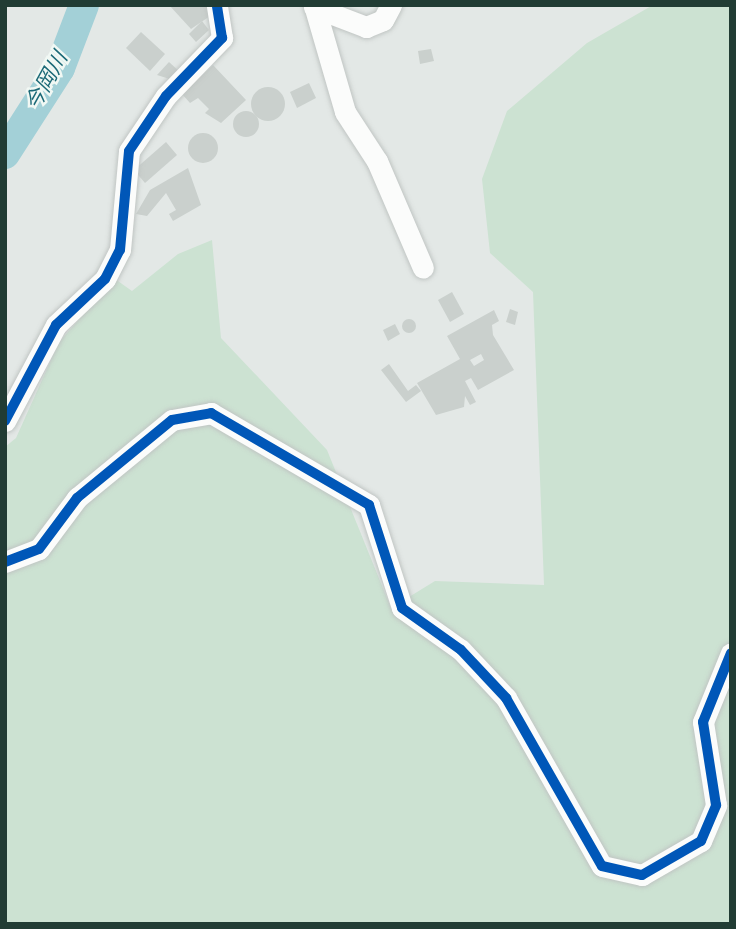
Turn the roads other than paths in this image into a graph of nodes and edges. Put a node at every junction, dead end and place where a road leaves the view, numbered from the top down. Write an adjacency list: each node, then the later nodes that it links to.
1 (217, 5): 5 (street)
2 (391, 5): 3 (street)
3 (314, 6): 4 (street)
4 (423, 268)
5 (5, 421)
6 (5, 562): 7 (street)
7 (731, 653)

